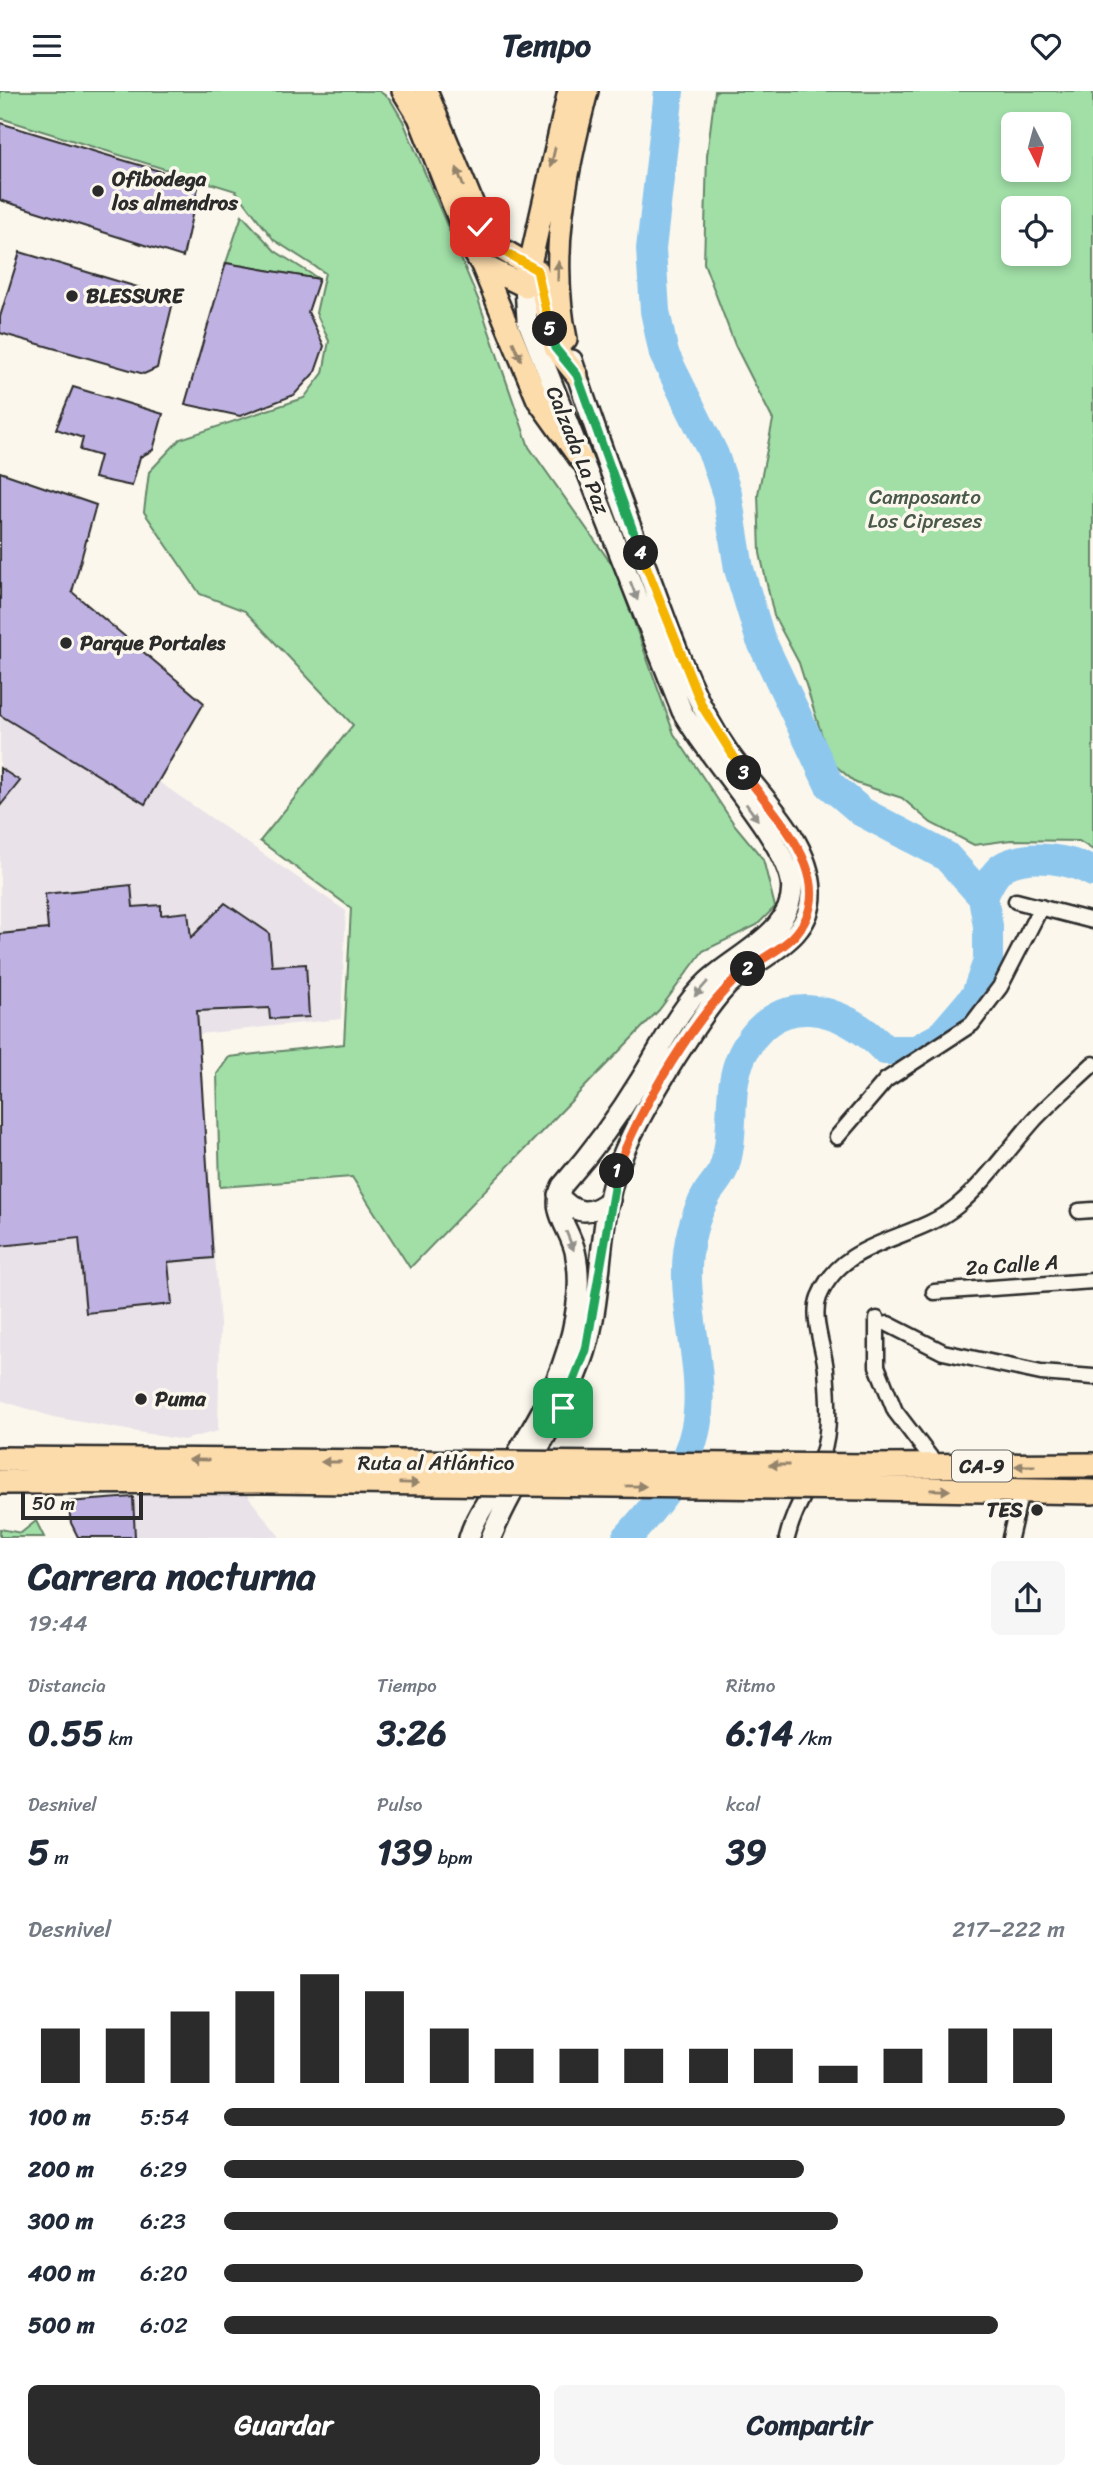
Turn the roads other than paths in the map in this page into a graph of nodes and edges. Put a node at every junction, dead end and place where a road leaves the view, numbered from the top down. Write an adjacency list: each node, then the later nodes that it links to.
1 (402, 91): 6 (main road)
2 (426, 91): 5 (main road, one-way to 2)
3 (569, 91): 5 (main road, Calzada La Paz, one-way to 5)
4 (587, 91): 8 (main road, Calzada La Paz, one-way to 4)
5 (529, 264): 7 (main road, Calzada La Paz); 9 (main road)
6 (482, 265): 7 (main road); 10 (main road, one-way to 10)
7 (525, 286): 10 (main road, Calzada La Paz)
8 (566, 339): 9 (main road, Calzada La Paz)
9 (577, 375): 17 (main road, Calzada La Paz)
10 (581, 460): 16 (main road, Calzada La Paz, one-way to 16)
11 (1016, 901): 12 (street)
12 (1041, 907): 13 (street); 15 (street)
13 (1093, 921)
14 (1093, 1064): 31 (street)
15 (837, 1137)
16 (558, 1195): 17 (main road); 29 (main road, one-way to 29)
17 (610, 1200): 30 (main road, Calzada La Paz)
18 (1093, 1281): 19 (street, 2a Calle A)
19 (934, 1293)
20 (1093, 1377): 23 (street)
21 (0, 1459): 24 (highway, Ruta al Atlántico, one-way to 21)
22 (1093, 1465): 23 (highway, CA-9, one-way to 23)
23 (937, 1466): 25 (highway, CA-9)
24 (267, 1471): 25 (highway, Ruta al Atlántico, bridge); 26 (highway, Ruta al Atlántico)
25 (872, 1477): 27 (highway, CA-9, one-way to 27)
26 (0, 1482)
27 (1021, 1491): 28 (highway, CA-9); 32 (street)
28 (1093, 1492)
29 (469, 1538)
30 (491, 1538)
31 (787, 1538)
32 (1010, 1538)

